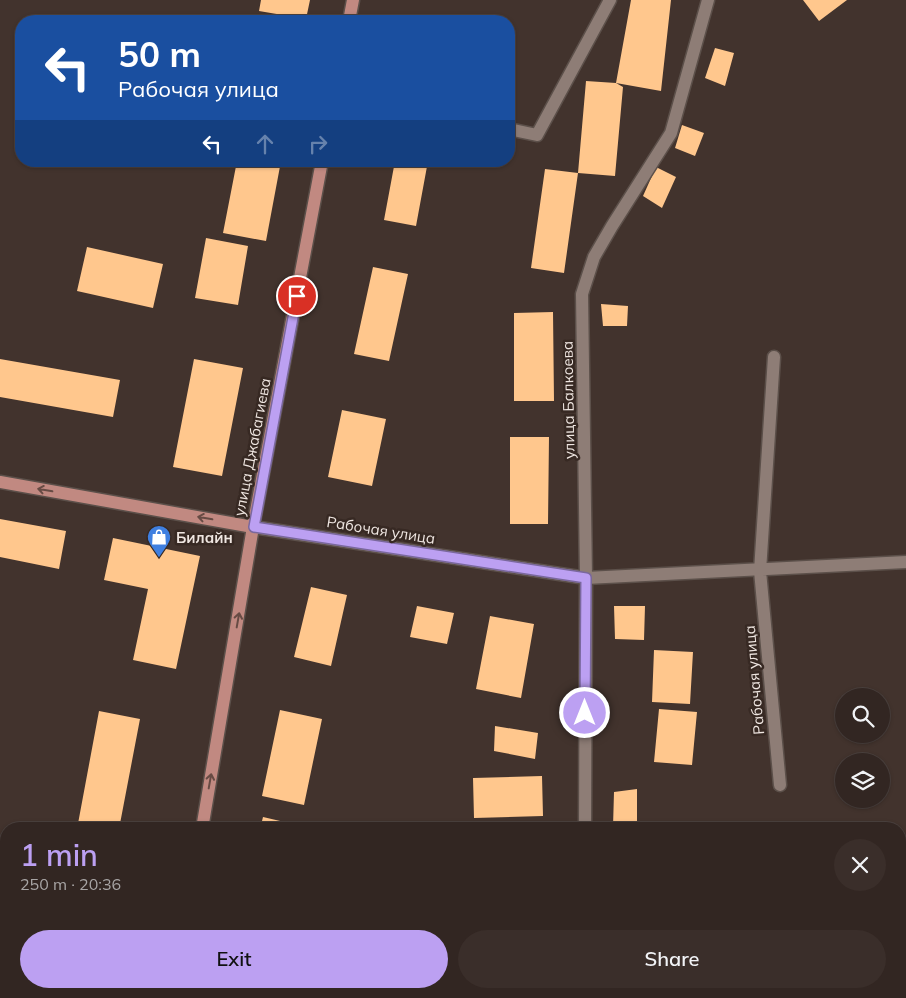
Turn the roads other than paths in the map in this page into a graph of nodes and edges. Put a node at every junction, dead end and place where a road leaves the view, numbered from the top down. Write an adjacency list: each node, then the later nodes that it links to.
1 (353, 0): 4 (main road)
2 (610, 0): 5 (street)
3 (708, 0): 12 (street, улица Балкоева)
4 (350, 15)
5 (515, 130)
6 (321, 167): 9 (main road, улица Джабагиева)
7 (774, 357): 11 (street, Рабочая улица)
8 (0, 482): 9 (main road, Рабочая улица, one-way to 8)
9 (254, 527): 12 (street, Рабочая улица); 14 (main road, улица Джабагиева, one-way to 9)
10 (906, 562): 11 (street, Рабочая улица)
11 (760, 571): 12 (street, Рабочая улица); 13 (street, Рабочая улица)
12 (586, 578): 15 (street, улица Балкоева)
13 (780, 785)
14 (203, 822)
15 (584, 822)

